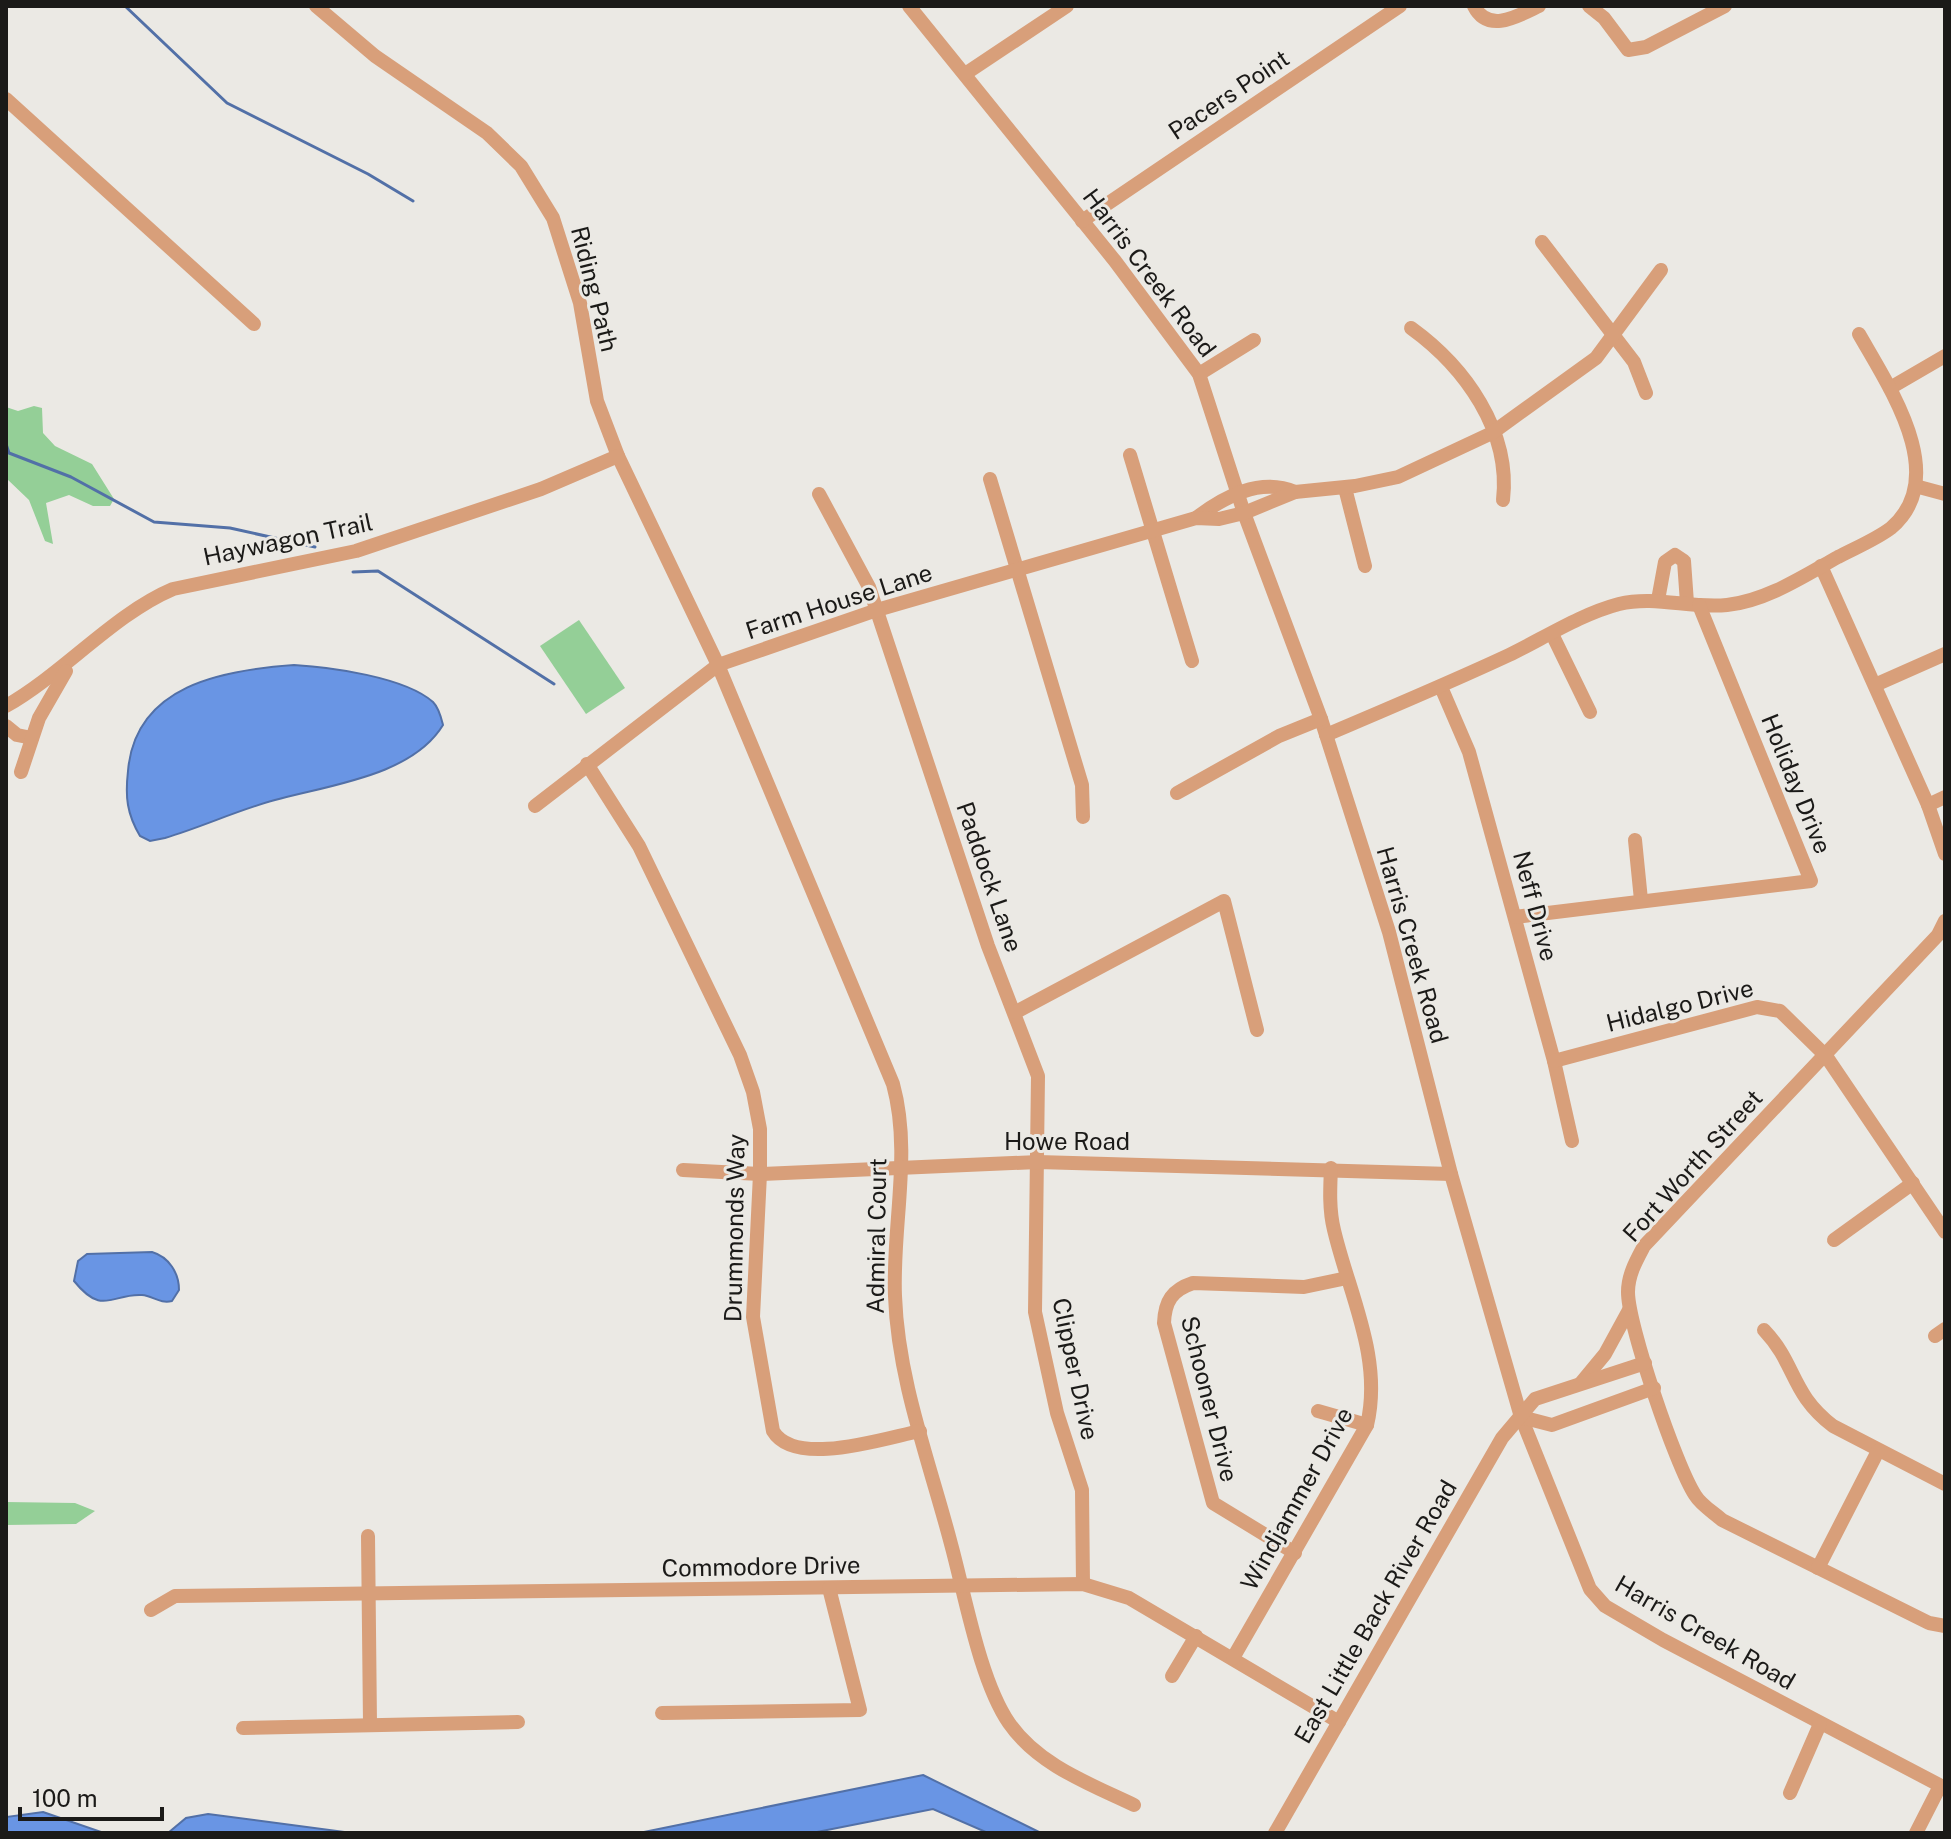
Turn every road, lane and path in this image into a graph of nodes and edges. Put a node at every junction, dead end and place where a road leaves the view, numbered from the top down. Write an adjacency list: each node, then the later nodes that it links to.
1 (316, 6): 25 (street, Riding Path)
2 (909, 6): 9 (street, Harris Creek Road)
3 (1067, 6): 9 (street)
4 (1400, 6): 11 (street, Pacers Point)
5 (1474, 6): 6 (street)
6 (1539, 6)
7 (1589, 6): 8 (street)
8 (1725, 6)
9 (965, 74): 11 (street, Harris Creek Road)
10 (6, 99): 14 (street)
11 (1082, 221): 20 (street, Harris Creek Road)
12 (1542, 242): 17 (street)
13 (1661, 270): 17 (street)
14 (254, 324)
15 (1411, 328): 23 (street)
16 (1859, 334): 21 (street)
17 (1614, 336): 22 (street); 23 (street)
18 (1254, 340): 20 (street)
19 (1945, 356): 21 (street)
20 (1199, 374): 31 (street, Harris Creek Road)
21 (1890, 388): 27 (street)
22 (1646, 393)
23 (1492, 433): 28 (street); 33 (street)
24 (1130, 455): 36 (street)
25 (618, 456): 45 (street, Haywagon Trail); 47 (street, Riding Path)
26 (990, 479): 39 (street)
27 (1919, 487): 32 (street); 38 (street)
28 (1345, 488): 29 (street); 37 (street)
29 (1295, 492): 31 (street, Farm House Lane); 34 (street, Farm House Lane)
30 (819, 494): 42 (street, Paddock Lane)
31 (1237, 494): 34 (street, Harris Creek Road); 35 (street, Farm House Lane)
32 (1945, 494)
33 (1503, 500)
34 (1244, 513): 35 (street, Farm House Lane); 52 (street, Harris Creek Road)
35 (1196, 518): 36 (street, Farm House Lane)
36 (1153, 530): 39 (street, Farm House Lane); 46 (street)
37 (1365, 566)
38 (1821, 566): 41 (street); 48 (street)
39 (1015, 568): 42 (street, Farm House Lane); 62 (street)
40 (1658, 600): 41 (street); 41 (street); 43 (street)
41 (1693, 604): 65 (street, Holiday Drive)
42 (877, 610): 47 (street, Farm House Lane); 68 (street, Paddock Lane)
43 (1552, 634): 49 (street); 51 (street)
44 (1945, 654): 48 (street)
45 (73, 661): 50 (street, Haywagon Trail); 55 (street, Haywagon Trail)
46 (1192, 661)
47 (718, 665): 56 (street, Farm House Lane); 74 (street, Admiral Court)
48 (1875, 685): 60 (street)
49 (1441, 687): 54 (street); 66 (street, Neff Drive)
50 (6, 706)
51 (1590, 712)
52 (1321, 719): 54 (street, Harris Creek Road); 58 (street)
53 (6, 726): 55 (street)
54 (1326, 735): 78 (street, Harris Creek Road)
55 (32, 738): 57 (street, Haywagon Trail)
56 (587, 764): 61 (street, Farm House Lane); 77 (street, Drummonds Way)
57 (21, 772)
58 (1177, 793)
59 (1945, 797): 60 (street)
60 (1928, 805): 64 (street)
61 (535, 806)
62 (1083, 817)
63 (1635, 840): 65 (street)
64 (1945, 854)
65 (1641, 900): 66 (street, Holiday Drive)
66 (1515, 917): 71 (street, Neff Drive)
67 (1945, 921): 70 (street, Fort Worth Street)
68 (1016, 1012): 69 (street); 73 (street, Paddock Lane)
69 (1257, 1030)
70 (1826, 1056): 71 (street, Hidalgo Drive); 79 (street, Hidalgo Drive); 83 (street, Fort Worth Street)
71 (1554, 1061): 72 (street, Neff Drive)
72 (1572, 1141)
73 (1038, 1162): 74 (street, Howe Road); 75 (street, Howe Road); 97 (street, Clipper Drive)
74 (900, 1167): 77 (street, Howe Road); 91 (street, Admiral Court)
75 (1331, 1168): 78 (street, Howe Road); 82 (street, Windjammer Drive)
76 (683, 1170): 77 (street, Howe Road)
77 (760, 1174): 91 (street, Drummonds Way)
78 (1451, 1174): 89 (street, Harris Creek Road)
79 (1913, 1183): 80 (street, Hidalgo Drive); 81 (street)
80 (1945, 1232)
81 (1834, 1240)
82 (1347, 1278): 90 (street, Windjammer Drive); 95 (street, Schooner Drive)
83 (1629, 1310): 85 (street, Fort Worth Street); 86 (street)
84 (1764, 1330): 92 (street)
85 (1645, 1363): 86 (street, East Little Back River Road); 87 (street, Fort Worth Street)
86 (1580, 1384): 89 (street, East Little Back River Road)
87 (1654, 1388): 89 (street); 96 (street, Fort Worth Street)
88 (1318, 1411): 90 (street)
89 (1521, 1417): 108 (street, East Little Back River Road); 110 (street, Harris Creek Road)
90 (1367, 1425): 95 (street, Windjammer Drive)
91 (920, 1431): 98 (street, Admiral Court)
92 (1878, 1451): 93 (street); 96 (street)
93 (1945, 1484)
94 (368, 1536): 100 (street)
95 (1295, 1553): 104 (street, Windjammer Drive)
96 (1818, 1568): 102 (street, Fort Worth Street)
97 (1083, 1584): 98 (street, Commodore Drive); 103 (street, Commodore Drive)
98 (962, 1586): 99 (street, Commodore Drive); 114 (street, Admiral Court)
99 (829, 1588): 100 (street, Commodore Drive); 106 (street)
100 (368, 1594): 101 (street, Commodore Drive); 109 (street)
101 (151, 1610)
102 (1945, 1626)
103 (1196, 1636): 104 (street, Commodore Drive); 105 (street)
104 (1233, 1658): 108 (street, Commodore Drive)
105 (1172, 1676)
106 (662, 1713)
107 (518, 1722): 109 (street)
108 (1339, 1722): 115 (street, East Little Back River Road)
109 (370, 1724): 111 (street)
110 (1820, 1724): 112 (street, Harris Creek Road); 113 (street)
111 (243, 1728)
112 (1943, 1787): 116 (street)
113 (1790, 1793)
114 (1134, 1805)
115 (1275, 1833)
116 (1916, 1833)

